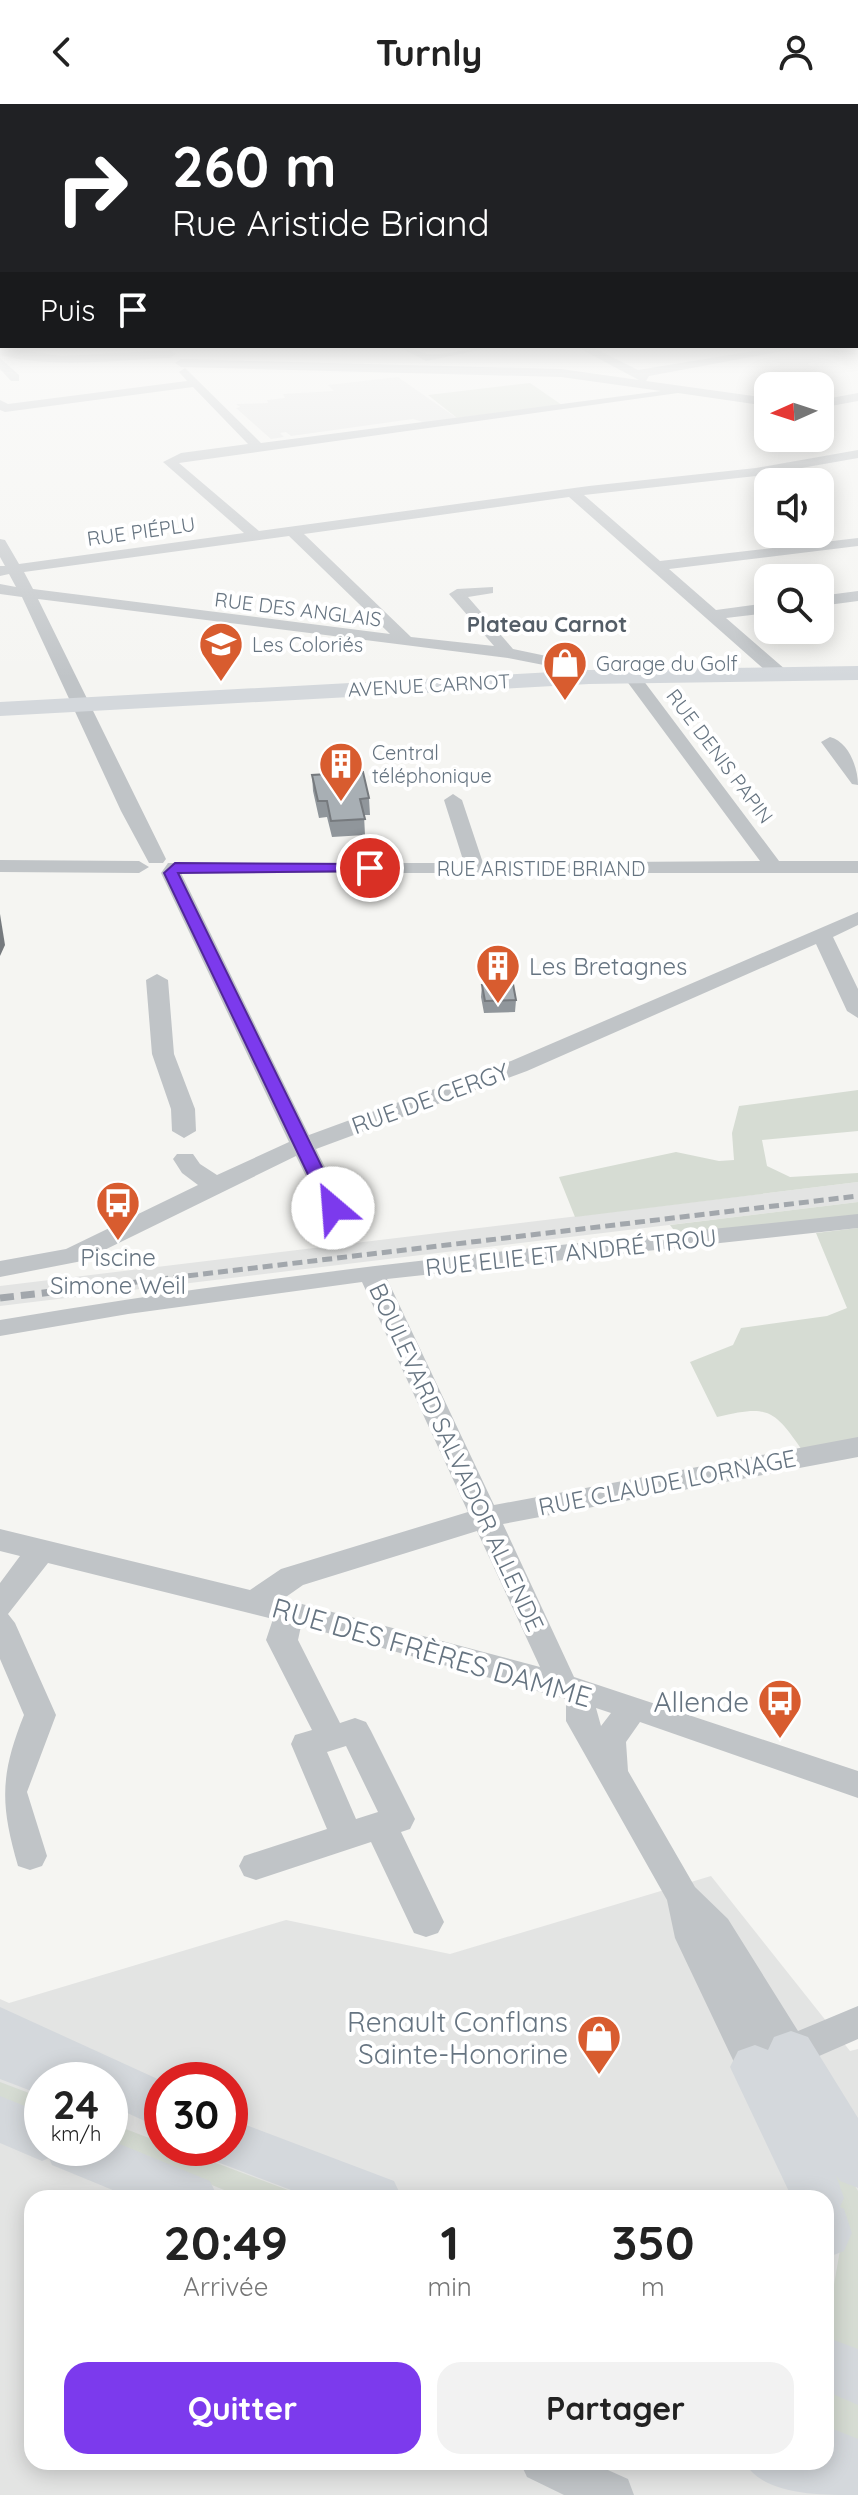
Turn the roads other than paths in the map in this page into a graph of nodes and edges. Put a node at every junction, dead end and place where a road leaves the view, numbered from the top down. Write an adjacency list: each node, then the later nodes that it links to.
1 (214, 455): 7 (street)
2 (855, 455): 3 (street, RUE PIÉPLU)
3 (573, 493): 5 (street, RUE PIÉPLU); 10 (street)
4 (0, 521): 6 (street)
5 (293, 531): 7 (street, RUE PIÉPLU); 19 (street)
6 (0, 534)
7 (256, 536): 11 (street, RUE PIÉPLU)
8 (858, 542): 10 (street)
9 (0, 543): 11 (street)
10 (657, 566): 18 (street)
11 (7, 570): 14 (street)
12 (0, 589): 14 (street, RUE DES ANGLAIS)
13 (488, 590): 20 (street)
14 (28, 593): 19 (street, RUE DES ANGLAIS); 25 (street)
15 (858, 596): 16 (street)
16 (834, 599)
17 (754, 610): 18 (street)
18 (714, 615): 22 (street)
19 (406, 641): 20 (street, RUE DES ANGLAIS)
20 (508, 653): 24 (street, RUE DES ANGLAIS)
21 (858, 673): 22 (main road, AVENUE CARNOT)
22 (780, 674): 23 (main road, AVENUE CARNOT)
23 (631, 676): 24 (main road, AVENUE CARNOT); 30 (street, RUE DENIS PAPIN)
24 (589, 677): 25 (main road, AVENUE CARNOT)
25 (79, 704): 26 (main road, AVENUE CARNOT); 32 (street)
26 (0, 709)
27 (830, 742): 28 (street)
28 (858, 780)
29 (453, 800): 34 (street)
30 (771, 864): 33 (street, RUE ARISTIDE BRIAND); 34 (street, RUE ARISTIDE BRIAND)
31 (0, 866): 32 (street, RUE ARISTIDE BRIAND)
32 (161, 867): 34 (street, RUE ARISTIDE BRIAND); 40 (street)
33 (858, 867)
34 (475, 868)
35 (858, 918): 36 (street, RUE DE CERGY)
36 (821, 934): 38 (street); 40 (street, RUE DE CERGY)
37 (157, 980): 39 (street)
38 (858, 1011)
39 (184, 1131)
40 (301, 1145): 42 (street, RUE DE CERGY); 43 (street)
41 (185, 1159): 42 (street)
42 (216, 1186): 45 (street, RUE DE CERGY)
43 (333, 1208)
44 (858, 1221): 46 (street, RUE ELIE ET ANDRÉ TROU)
45 (0, 1269)
46 (371, 1273): 47 (street, RUE ELIE ET ANDRÉ TROU); 49 (street, BOULEVARD SALVADOR ALLENDE)
47 (0, 1328)
48 (858, 1447): 49 (street, RUE CLAUDE LORNAGE)
49 (487, 1517): 52 (street, RUE CLAUDE LORNAGE); 56 (street, BOULEVARD SALVADOR ALLENDE)
50 (0, 1540): 51 (street, RUE DES FRÈRES DAMME)
51 (41, 1550): 52 (street, RUE DES FRÈRES DAMME); 53 (street)
52 (254, 1603): 54 (street, RUE DES FRÈRES DAMME)
53 (0, 1605)
54 (290, 1612): 56 (street, RUE DES FRÈRES DAMME); 58 (street)
55 (0, 1623): 63 (street)
56 (571, 1690): 57 (street, RUE DES FRÈRES DAMME); 59 (street, BOULEVARD SALVADOR ALLENDE)
57 (632, 1708): 59 (street); 60 (street, RUE DES FRÈRES DAMME)
58 (332, 1738): 61 (street); 62 (street)
59 (612, 1769): 69 (street, BOULEVARD SALVADOR ALLENDE)
60 (858, 1785)
61 (381, 1826): 62 (street); 65 (street)
62 (347, 1836): 64 (street)
63 (30, 1856)
64 (256, 1866)
65 (426, 1922)
66 (858, 2022): 69 (street)
67 (0, 2029): 70 (main road)
68 (0, 2057): 71 (main road)
69 (773, 2060): 75 (main road); 79 (main road)
70 (69, 2062)
71 (24, 2066)
72 (0, 2119): 73 (main road)
73 (24, 2129)
74 (248, 2148): 78 (main road)
75 (858, 2164)
76 (114, 2166): 77 (main road)
77 (172, 2190)
78 (355, 2190)
79 (816, 2190)
80 (834, 2367): 81 (main road)
81 (858, 2377)
82 (834, 2457): 83 (main road)
83 (858, 2467)
84 (559, 2470): 86 (street)
85 (785, 2470): 87 (main road)
86 (612, 2495)
87 (826, 2495)

